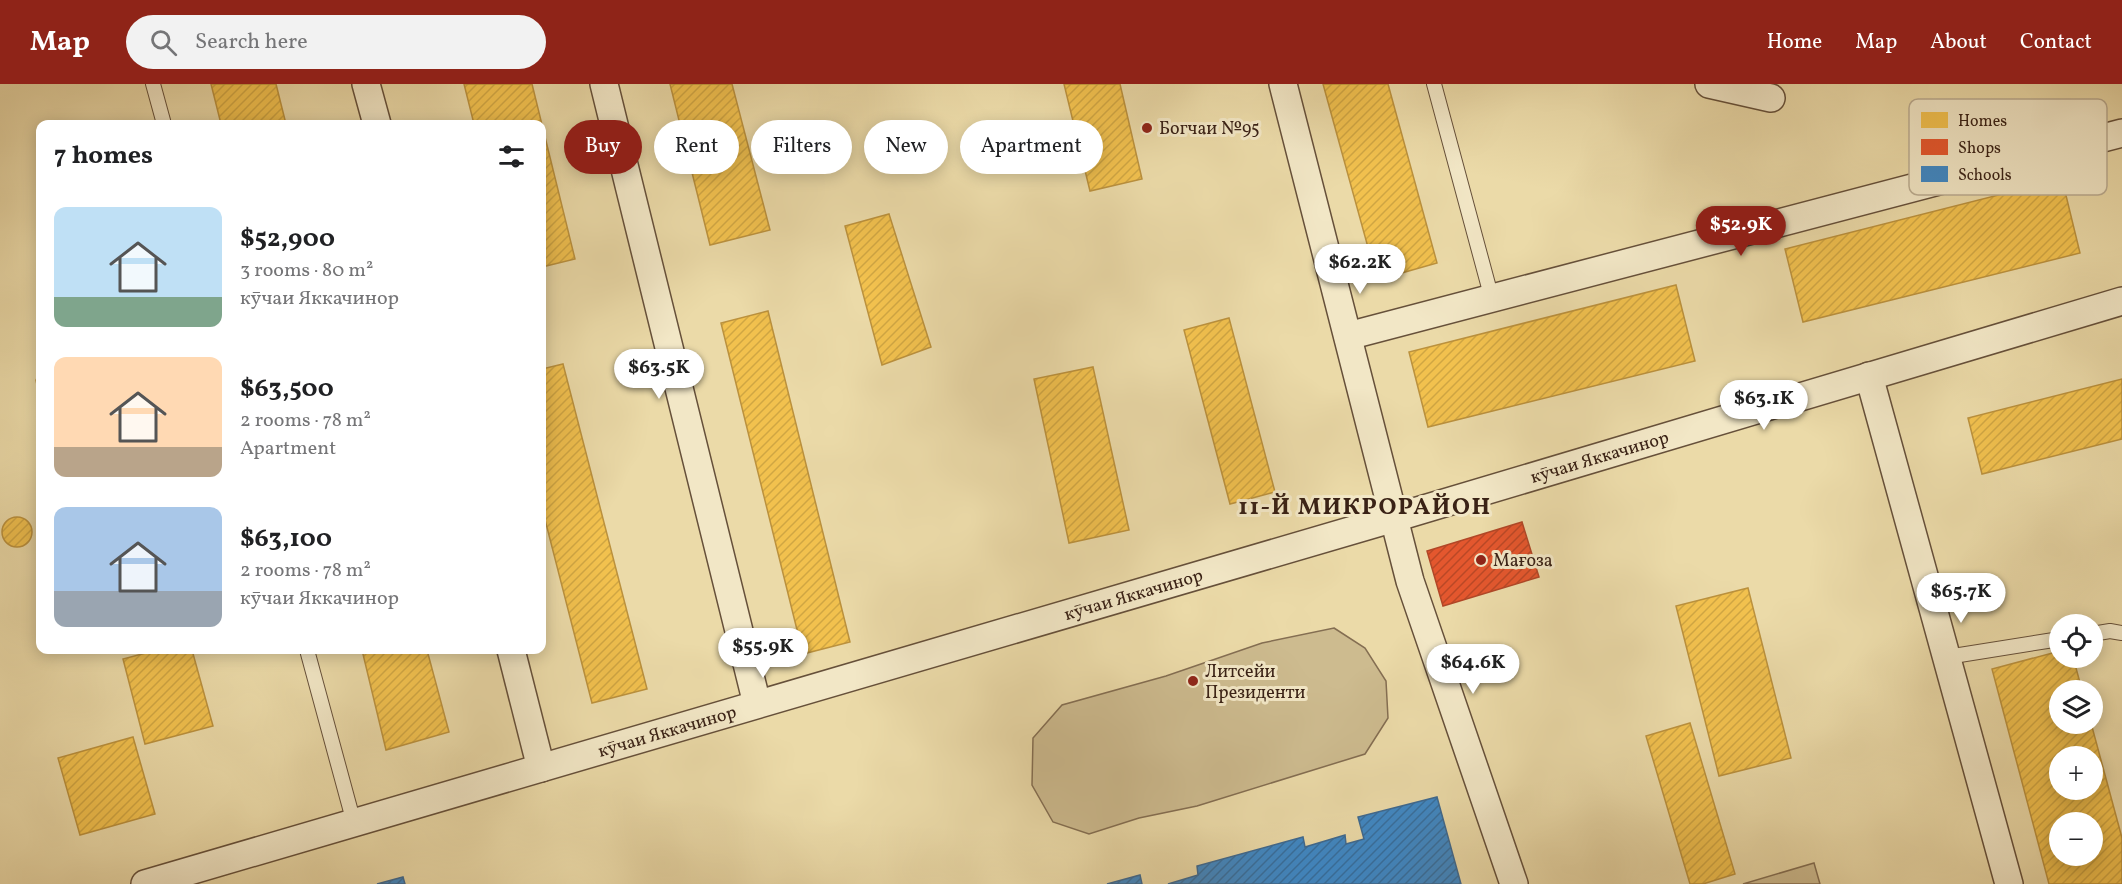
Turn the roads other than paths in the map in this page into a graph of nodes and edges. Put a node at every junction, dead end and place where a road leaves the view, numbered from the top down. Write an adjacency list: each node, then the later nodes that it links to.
1 (153, 84): 8 (lane)
2 (366, 84): 9 (street)
3 (604, 84): 24 (street)
4 (1283, 84): 15 (street)
5 (1434, 84): 13 (lane)
6 (1709, 84): 7 (street)
7 (1771, 98)
8 (163, 120)
9 (376, 120)
10 (2122, 133): 11 (street)
11 (2107, 137)
12 (1909, 189): 13 (street)
13 (1492, 298): 15 (street)
14 (2122, 301): 16 (street, кӯчаи Яккачинор)
15 (1348, 336): 17 (street)
16 (1869, 376): 17 (street, кӯчаи Яккачинор); 23 (street)
17 (1394, 518): 24 (street, кӯчаи Яккачинор); 28 (street)
18 (2103, 632): 19 (lane)
19 (2122, 633)
20 (2049, 641): 23 (lane)
21 (308, 654): 26 (lane)
22 (512, 654): 25 (street)
23 (1947, 657): 29 (street)
24 (757, 704): 25 (street, кӯчаи Яккачинор)
25 (541, 768): 26 (street, кӯчаи Яккачинор)
26 (354, 823): 27 (street, кӯчаи Яккачинор)
27 (145, 884)
28 (1514, 884)
29 (2009, 884)

